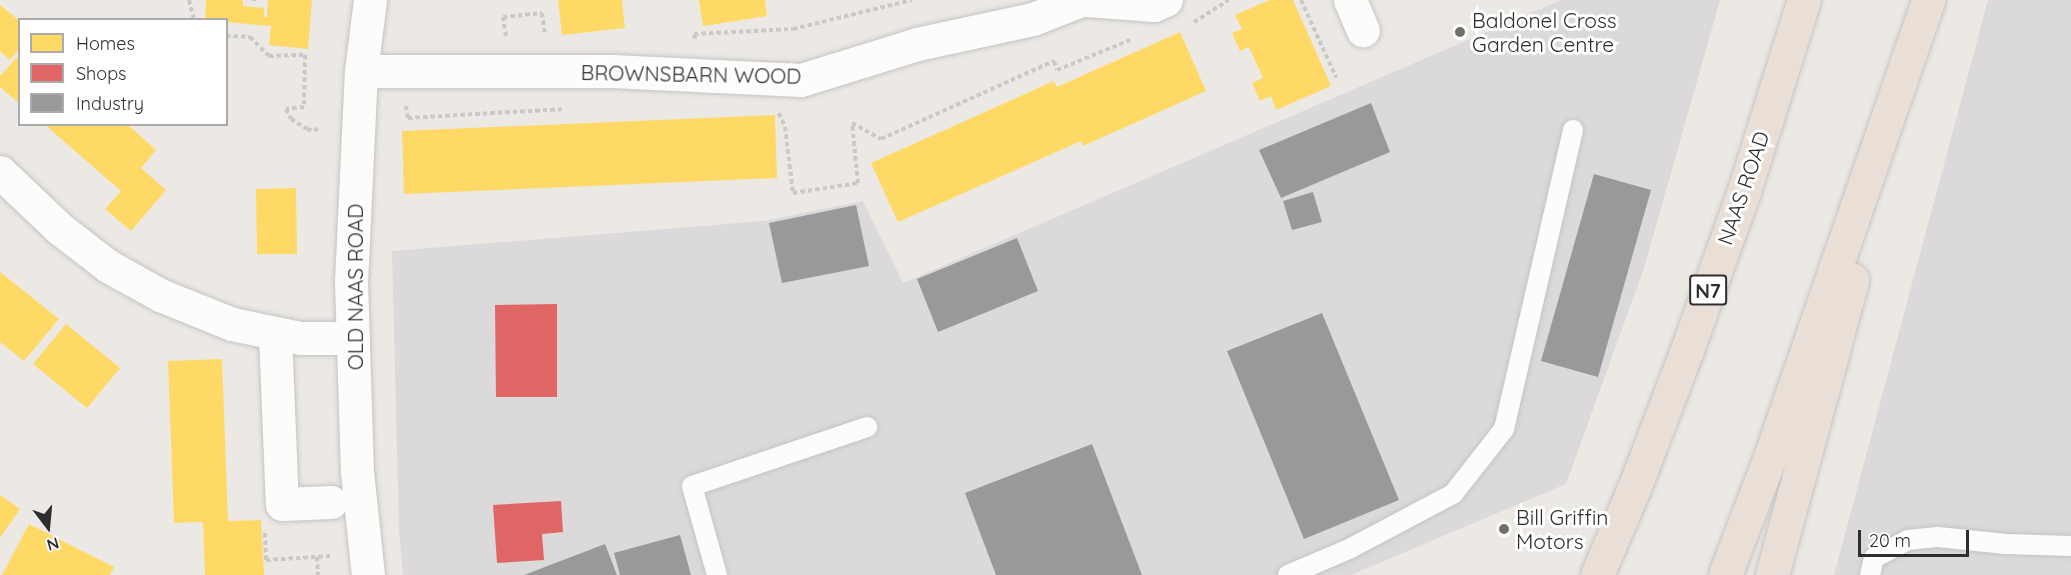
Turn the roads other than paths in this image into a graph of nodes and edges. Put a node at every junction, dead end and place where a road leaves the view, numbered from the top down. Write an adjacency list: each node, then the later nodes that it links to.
1 (370, 0): 9 (street, OLD NAAS ROAD)
2 (1081, 0): 9 (street, BROWNSBARN WOOD)
3 (1087, 0): 4 (street)
4 (1166, 0)
5 (1350, 0): 8 (street)
6 (1804, 0): 20 (highway, NAAS ROAD / N7)
7 (1928, 0): 21 (highway); 22 (highway)
8 (1363, 30)
9 (361, 71): 13 (street, OLD NAAS ROAD)
10 (1573, 130): 19 (lane)
11 (0, 172): 12 (street)
12 (275, 333): 13 (street); 15 (street)
13 (353, 338): 17 (street, OLD NAAS ROAD)
14 (867, 427): 18 (lane)
15 (331, 502)
16 (2071, 546): 23 (lane)
17 (368, 575)
18 (717, 575)
19 (1288, 575)
20 (1597, 575)
21 (1725, 575)
22 (1773, 575)
23 (1870, 575)

